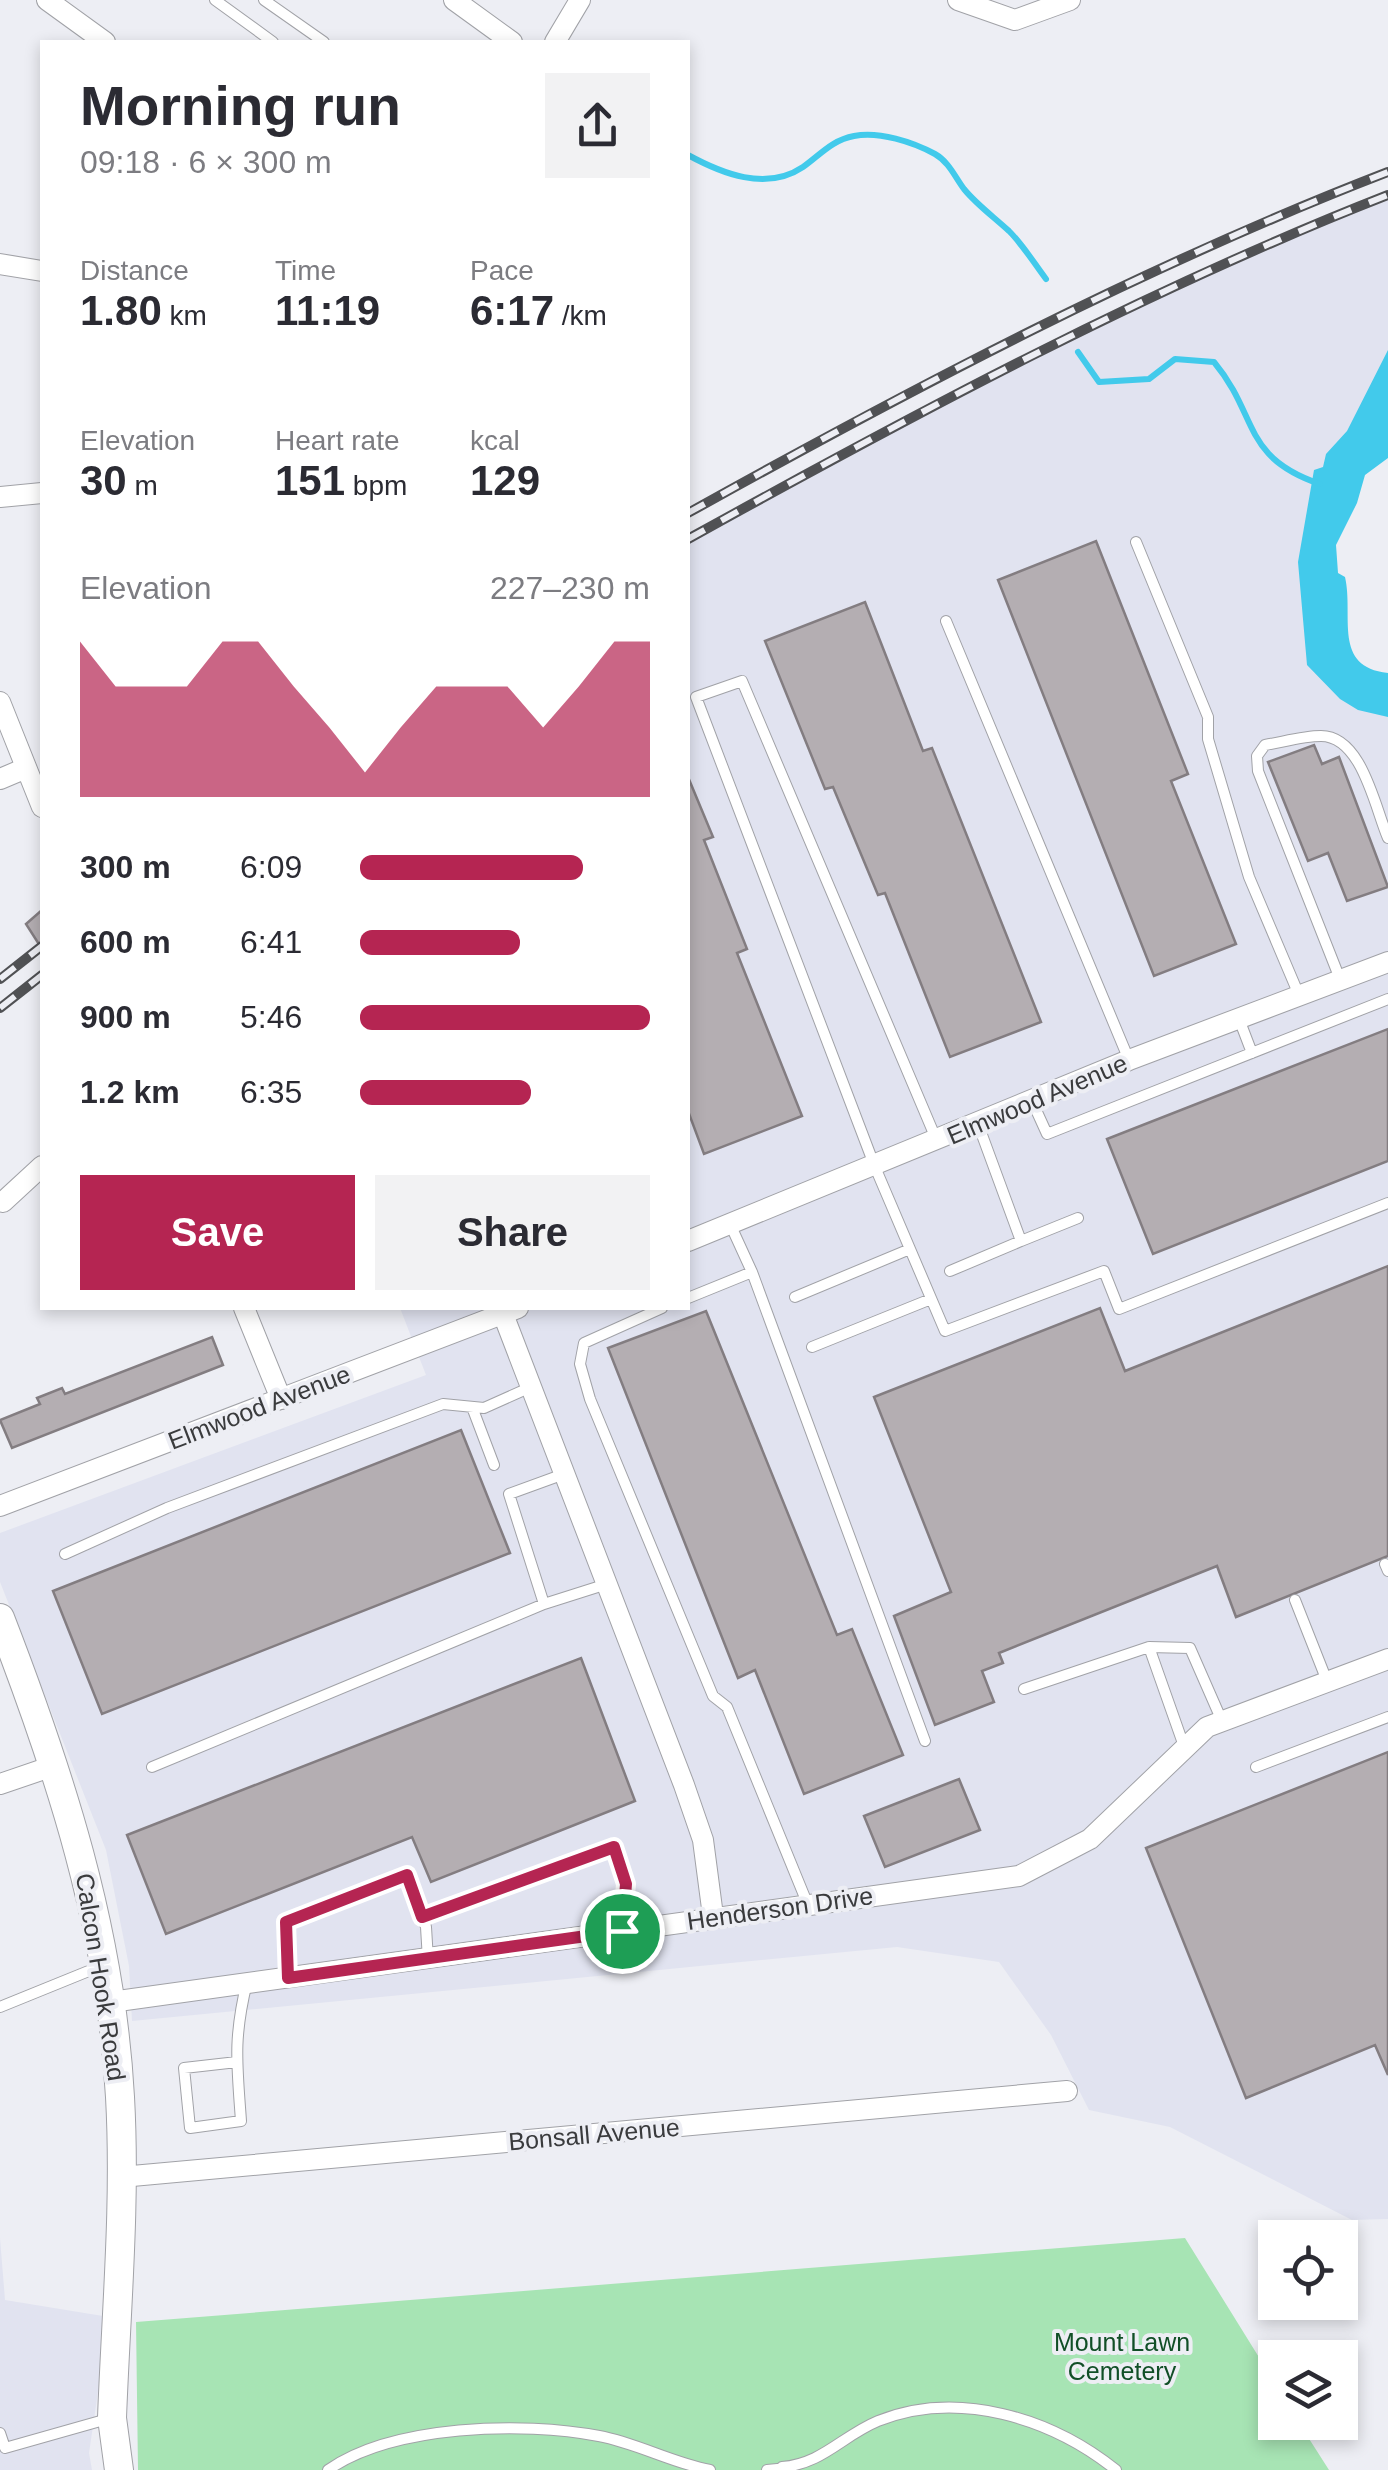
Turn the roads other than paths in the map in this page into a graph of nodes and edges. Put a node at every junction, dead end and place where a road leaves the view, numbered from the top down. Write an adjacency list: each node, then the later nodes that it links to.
1 (47, 0): 8 (street)
2 (215, 0): 9 (lane)
3 (264, 0): 10 (lane)
4 (454, 0): 11 (street)
5 (580, 0): 12 (street)
6 (1070, 0): 7 (street)
7 (961, 1)
8 (102, 40)
9 (270, 40)
10 (321, 40)
11 (509, 40)
12 (557, 40)
13 (0, 264): 14 (street)
14 (40, 271)
15 (40, 493): 16 (street)
16 (0, 496)
17 (1136, 542): 26 (lane)
18 (946, 621): 30 (lane)
19 (0, 702): 20 (street)
20 (26, 768): 21 (street); 22 (street)
21 (0, 779)
22 (40, 802)
23 (1388, 838): 25 (lane)
24 (1388, 962): 25 (street, Elmwood Avenue)
25 (1341, 980): 26 (street, Elmwood Avenue)
26 (1299, 996): 28 (street, Elmwood Avenue)
27 (1388, 999): 29 (lane)
28 (1238, 1019): 29 (lane); 30 (street, Elmwood Avenue)
29 (1252, 1053): 31 (lane)
30 (1129, 1060): 31 (street, Elmwood Avenue)
31 (1032, 1101): 32 (street, Elmwood Avenue)
32 (978, 1124): 33 (street, Elmwood Avenue); 41 (lane)
33 (936, 1141): 35 (street, Elmwood Avenue); 35 (lane)
34 (40, 1168): 36 (street)
35 (875, 1168): 39 (street, Elmwood Avenue); 42 (lane)
36 (3, 1202)
37 (1388, 1203): 47 (lane)
38 (1078, 1218): 41 (lane)
39 (730, 1224): 40 (street, Elmwood Avenue); 44 (lane)
40 (690, 1240)
41 (1021, 1241): 43 (lane)
42 (910, 1249): 45 (lane); 47 (lane)
43 (950, 1271)
44 (752, 1272): 46 (lane); 69 (lane)
45 (796, 1296)
46 (690, 1297)
47 (931, 1298): 51 (lane)
48 (245, 1310): 53 (street)
49 (507, 1310): 52 (street); 53 (street, Elmwood Avenue)
50 (658, 1310): 75 (lane)
51 (812, 1348)
52 (531, 1387): 54 (lane); 56 (street)
53 (281, 1399): 57 (street, Elmwood Avenue)
54 (472, 1407): 55 (lane); 58 (lane)
55 (494, 1466)
56 (564, 1474): 59 (street); 61 (lane)
57 (0, 1506)
58 (65, 1554)
59 (606, 1584): 61 (lane); 76 (street)
60 (1295, 1600): 65 (lane)
61 (544, 1604): 72 (lane)
62 (0, 1621): 71 (street, Calcon Hook Road)
63 (1148, 1647): 66 (lane); 68 (lane); 70 (lane)
64 (1388, 1659): 65 (street, Henderson Drive)
65 (1328, 1682): 68 (street, Henderson Drive)
66 (1024, 1689)
67 (1388, 1716): 73 (lane)
68 (1222, 1721): 70 (street, Henderson Drive)
69 (925, 1741)
70 (1186, 1750): 75 (street, Henderson Drive)
71 (56, 1765): 74 (street); 80 (street, Calcon Hook Road)
72 (152, 1766)
73 (1256, 1767)
74 (0, 1784)
75 (808, 1905): 76 (street, Henderson Drive)
76 (713, 1916): 78 (street, Henderson Drive)
77 (422, 1917): 78 (lane); 79 (lane); 81 (lane)
78 (622, 1931): 79 (street, Henderson Drive)
79 (428, 1962): 81 (street, Henderson Drive)
80 (103, 1965): 83 (street, Calcon Hook Road); 84 (lane)
81 (288, 1978): 82 (street, Henderson Drive)
82 (248, 1981): 83 (street, Henderson Drive); 85 (lane)
83 (111, 2002): 87 (street, Calcon Hook Road)
84 (0, 2007)
85 (236, 2062): 85 (lane)
86 (1068, 2091): 87 (street, Bonsall Avenue)
87 (121, 2177): 88 (street, Calcon Hook Road)
88 (112, 2418): 91 (lane); 94 (street, Calcon Hook Road)
89 (0, 2433): 91 (lane)
90 (838, 2445): 93 (lane); 98 (lane); 99 (lane)
91 (2, 2451)
92 (680, 2462): 95 (lane); 96 (lane); 97 (lane)
93 (779, 2469)
94 (119, 2470)
95 (328, 2470)
96 (700, 2470)
97 (710, 2470)
98 (820, 2470)
99 (1116, 2470)

